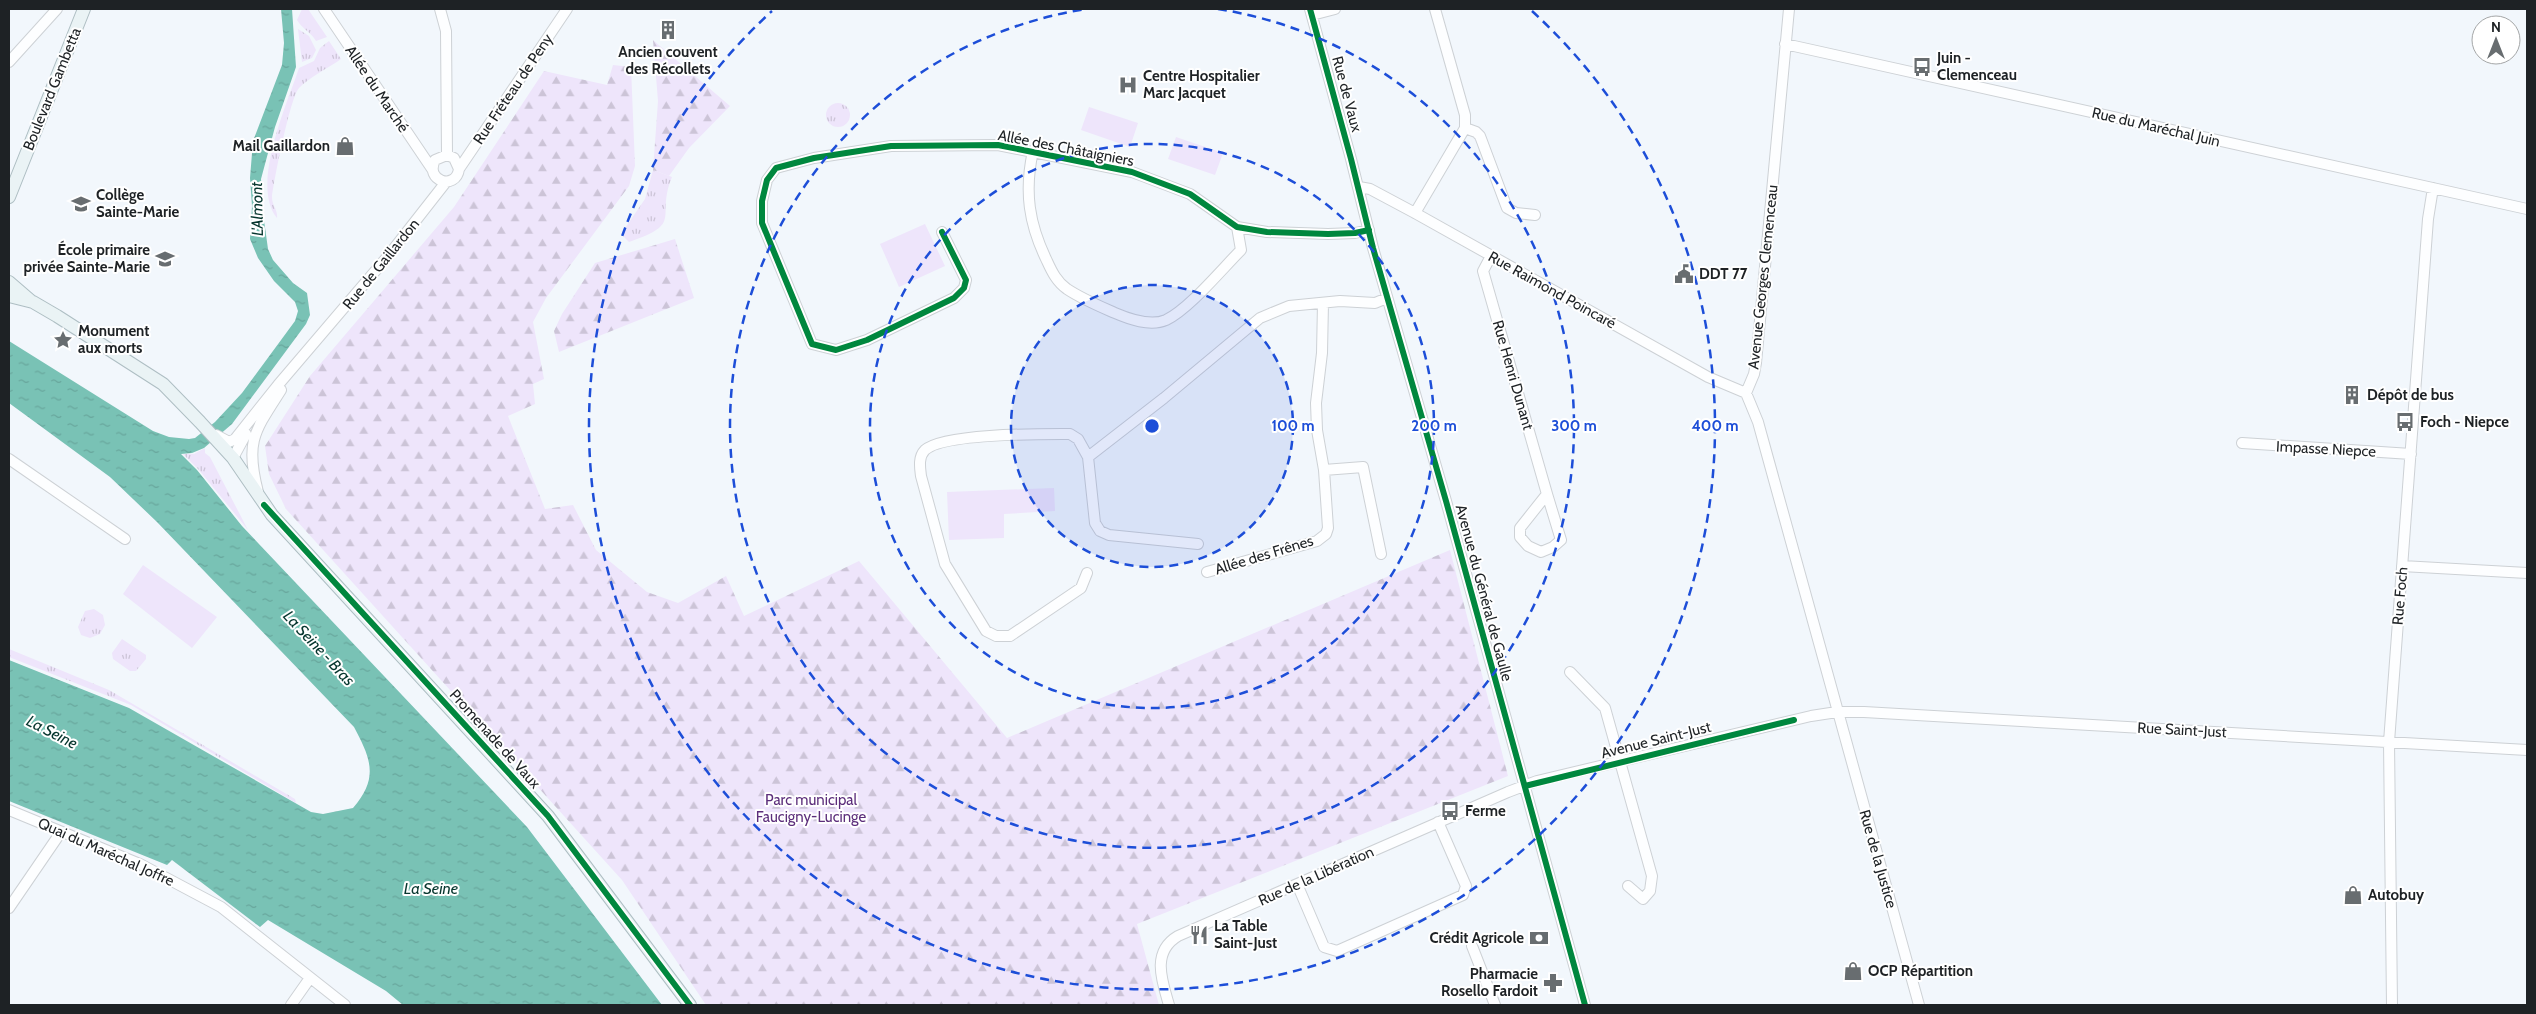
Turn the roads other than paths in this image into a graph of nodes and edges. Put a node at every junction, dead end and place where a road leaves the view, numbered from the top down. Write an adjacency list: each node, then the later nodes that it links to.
1 (57, 9): 11 (street)
2 (84, 9): 20 (main road, Boulevard Gambetta)
3 (324, 9): 15 (street, Allée du Marché)
4 (440, 9): 14 (street)
5 (567, 9): 16 (street, Rue Fréteau de Peny)
6 (1335, 9): 9 (street)
7 (1435, 9): 12 (street)
8 (1789, 9): 10 (street, Avenue Georges Clemenceau)
9 (1311, 12): 18 (street, Rue de Vaux)
10 (1785, 44): 19 (street, Rue du Maréchal Juin); 35 (street, Avenue Georges Clemenceau)
11 (9, 62)
12 (1465, 128): 22 (street); 23 (street)
13 (1034, 151): 24 (street, Allée des Châtaigniers); 24 (street); 26 (street, Allée des Châtaigniers)
14 (447, 156): 15 (street); 16 (street)
15 (432, 169): 17 (street)
16 (459, 169): 17 (street)
17 (446, 182): 33 (street, Rue de Gaillardon)
18 (1359, 187): 22 (street, Rue Raimond Poincaré); 25 (street, Avenue du Général de Gaulle)
19 (2433, 188): 21 (street, Rue du Maréchal Juin); 39 (street, Rue Foch)
20 (9, 197)
21 (2527, 209)
22 (1415, 213): 27 (street, Rue Raimond Poincaré)
23 (1534, 215)
24 (1237, 227): 25 (street, Allée des Châtaigniers)
25 (1369, 230): 30 (street, Avenue du Général de Gaulle)
26 (942, 232)
27 (1492, 256): 35 (street, Rue Raimond Poincaré); 44 (street, Rue Henri Dunant)
28 (9, 282): 31 (main road)
29 (9, 296): 31 (main road)
30 (1387, 298): 32 (street); 58 (street, Avenue du Général de Gaulle)
31 (33, 302): 37 (main road)
32 (1323, 303): 40 (street); 43 (street, Allée des Frênes)
33 (314, 344): 34 (street, Rue de Gaillardon); 36 (street, Rue de Gaillardon)
34 (278, 385): 37 (street, Rue de Gaillardon); 41 (street, Rue de Gaillardon)
35 (1746, 393): 54 (street)
36 (254, 436): 41 (street); 45 (street, Rue de Gaillardon)
37 (222, 444): 41 (main road)
38 (2242, 444): 39 (street, Impasse Niepce)
39 (2411, 454): 49 (street, Rue Foch)
40 (1088, 457): 47 (street); 51 (street)
41 (233, 458): 45 (main road)
42 (9, 459): 46 (street)
43 (1324, 470): 48 (street); 50 (street, Allée des Frênes)
44 (1547, 494): 44 (street, Rue Henri Dunant)
45 (262, 502): 69 (main road, Promenade de Vaux)
46 (125, 539)
47 (1198, 544)
48 (1382, 554)
49 (2402, 566): 52 (street); 55 (street, Rue Foch)
50 (1207, 572)
51 (1087, 573)
52 (2527, 573)
53 (1570, 672): 57 (street)
54 (1838, 712): 55 (street, Rue Saint-Just); 57 (street, Avenue Saint-Just); 73 (street, Rue de la Justice)
55 (2389, 742): 56 (street, Rue Saint-Just); 74 (street, Rue Foch)
56 (2527, 750)
57 (1620, 761): 58 (street, Avenue Saint-Just); 63 (street)
58 (1524, 786): 60 (street, Rue de la Libération); 72 (street, Avenue du Général de Gaulle)
59 (9, 810): 61 (street, Quai du Maréchal Joffre)
60 (1438, 822): 62 (street, Rue de la Libération); 62 (street)
61 (61, 832): 64 (street); 66 (street, Quai du Maréchal Joffre)
62 (1297, 884): 70 (street, Rue de la Libération)
63 (1628, 886)
64 (9, 908)
65 (1472, 946): 71 (street)
66 (310, 978): 67 (street); 68 (street, Quai du Maréchal Joffre)
67 (291, 1005)
68 (345, 1005)
69 (690, 1005)
70 (1169, 1005)
71 (1495, 1005)
72 (1585, 1005)
73 (1919, 1005)
74 (2392, 1005)

